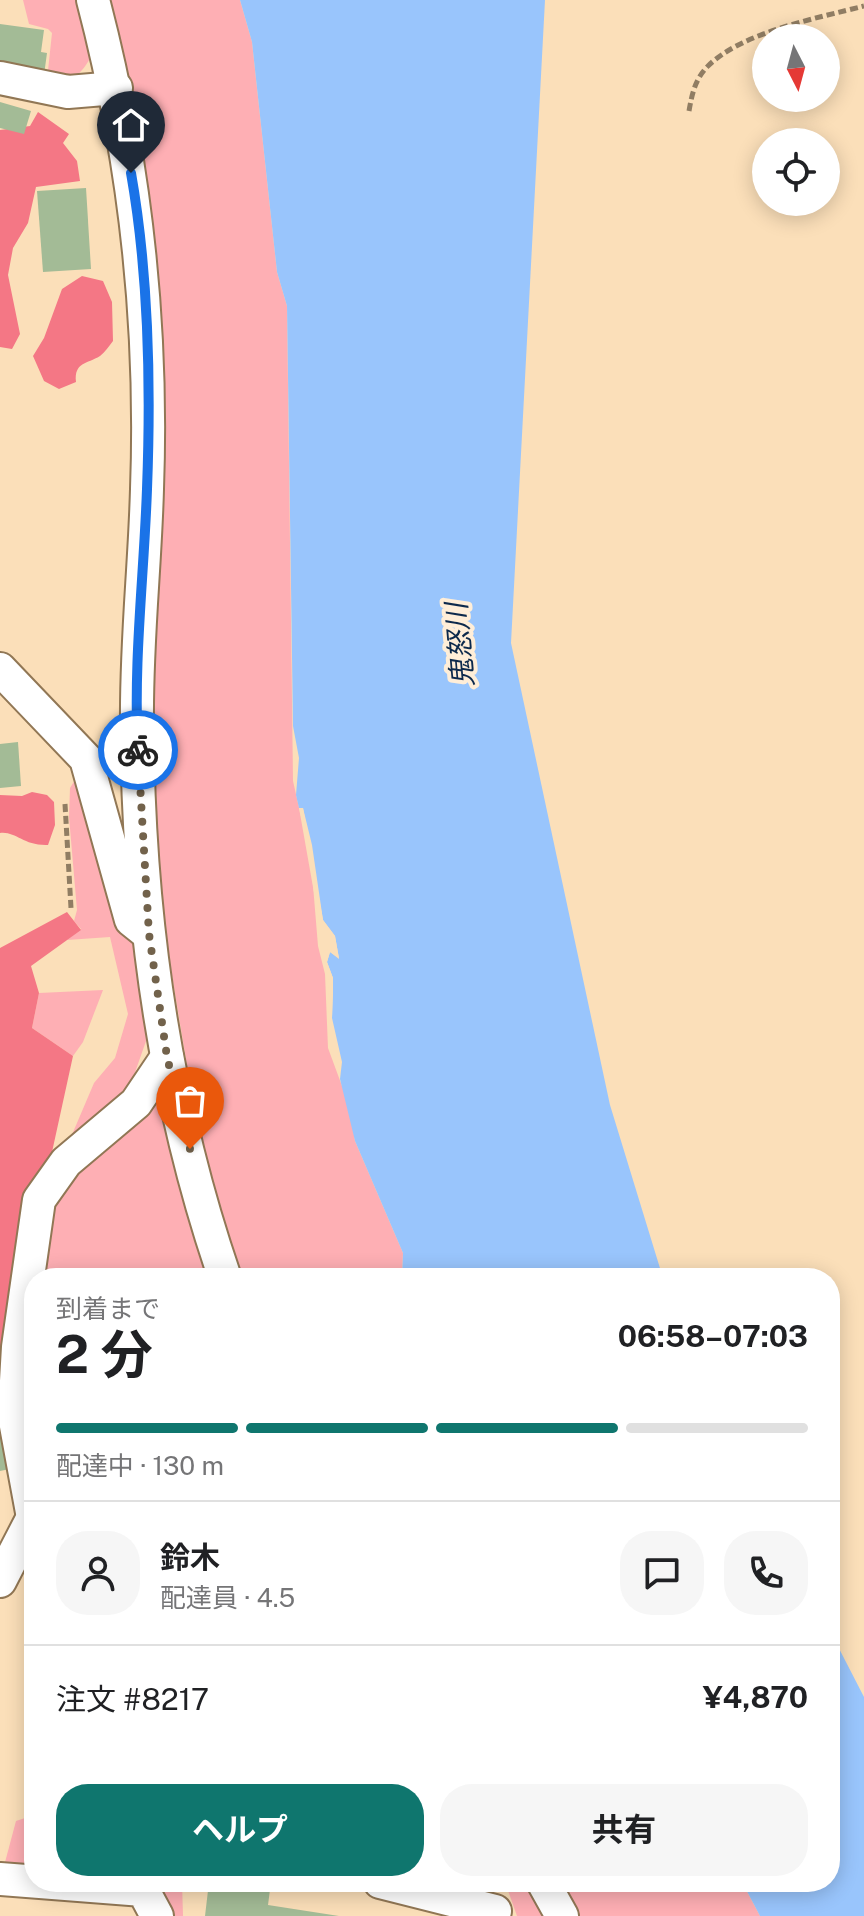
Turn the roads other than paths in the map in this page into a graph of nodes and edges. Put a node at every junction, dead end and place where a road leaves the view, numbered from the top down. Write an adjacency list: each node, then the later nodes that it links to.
1 (93, 0): 3 (street)
2 (0, 78): 3 (street)
3 (116, 88): 5 (street)
4 (0, 669): 5 (street)
5 (149, 934): 6 (street)
6 (167, 1057): 7 (street); 8 (street)
7 (29, 1268)
8 (222, 1268)
9 (24, 1305): 10 (street)
10 (8, 1396): 11 (street)
11 (24, 1471)
12 (24, 1537): 13 (street)
13 (0, 1581)
14 (0, 1879): 15 (street)
15 (24, 1881)
16 (144, 1892): 20 (street)
17 (433, 1892): 19 (street)
18 (549, 1892): 21 (street)
19 (492, 1903)
20 (157, 1916)
21 (562, 1916)

